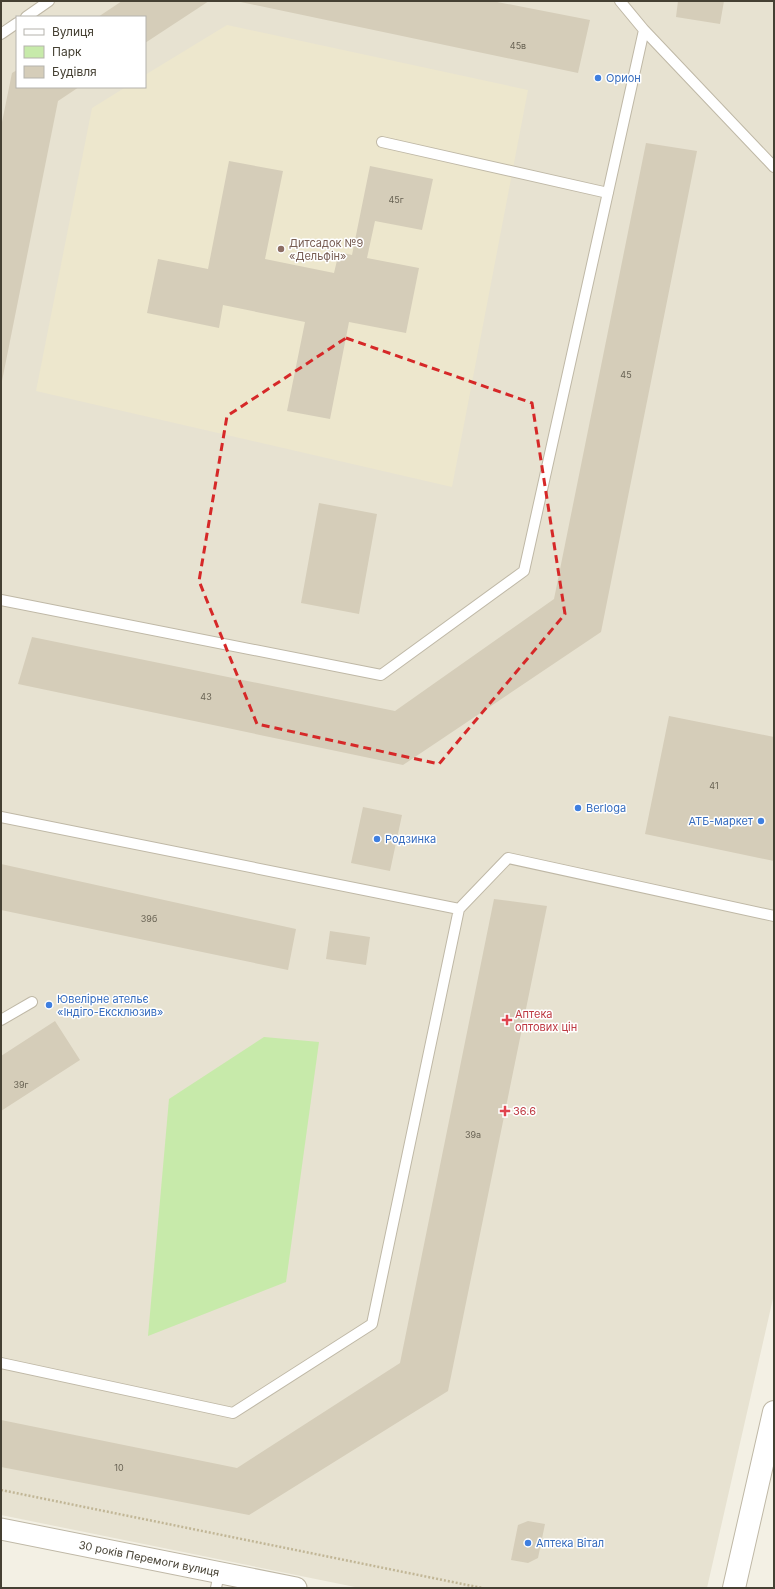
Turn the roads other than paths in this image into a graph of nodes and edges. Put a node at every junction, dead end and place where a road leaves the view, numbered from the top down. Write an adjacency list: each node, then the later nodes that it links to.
1 (49, 1): 3 (lane)
2 (620, 1): 5 (lane)
3 (27, 16)
4 (16, 24): 6 (lane)
5 (644, 30): 8 (lane); 9 (lane)
6 (1, 34)
7 (382, 142): 9 (lane)
8 (774, 167)
9 (608, 193): 10 (lane)
10 (1, 600)
11 (1, 816): 12 (lane)
12 (459, 908): 13 (lane); 16 (lane)
13 (774, 916)
14 (32, 1002): 15 (lane)
15 (1, 1020)
16 (1, 1363)
17 (774, 1412): 21 (street)
18 (1, 1529): 19 (street, 30 років Перемоги вулиця)
19 (218, 1580): 20 (street, 30 років Перемоги вулиця)
20 (296, 1588)
21 (734, 1588)

